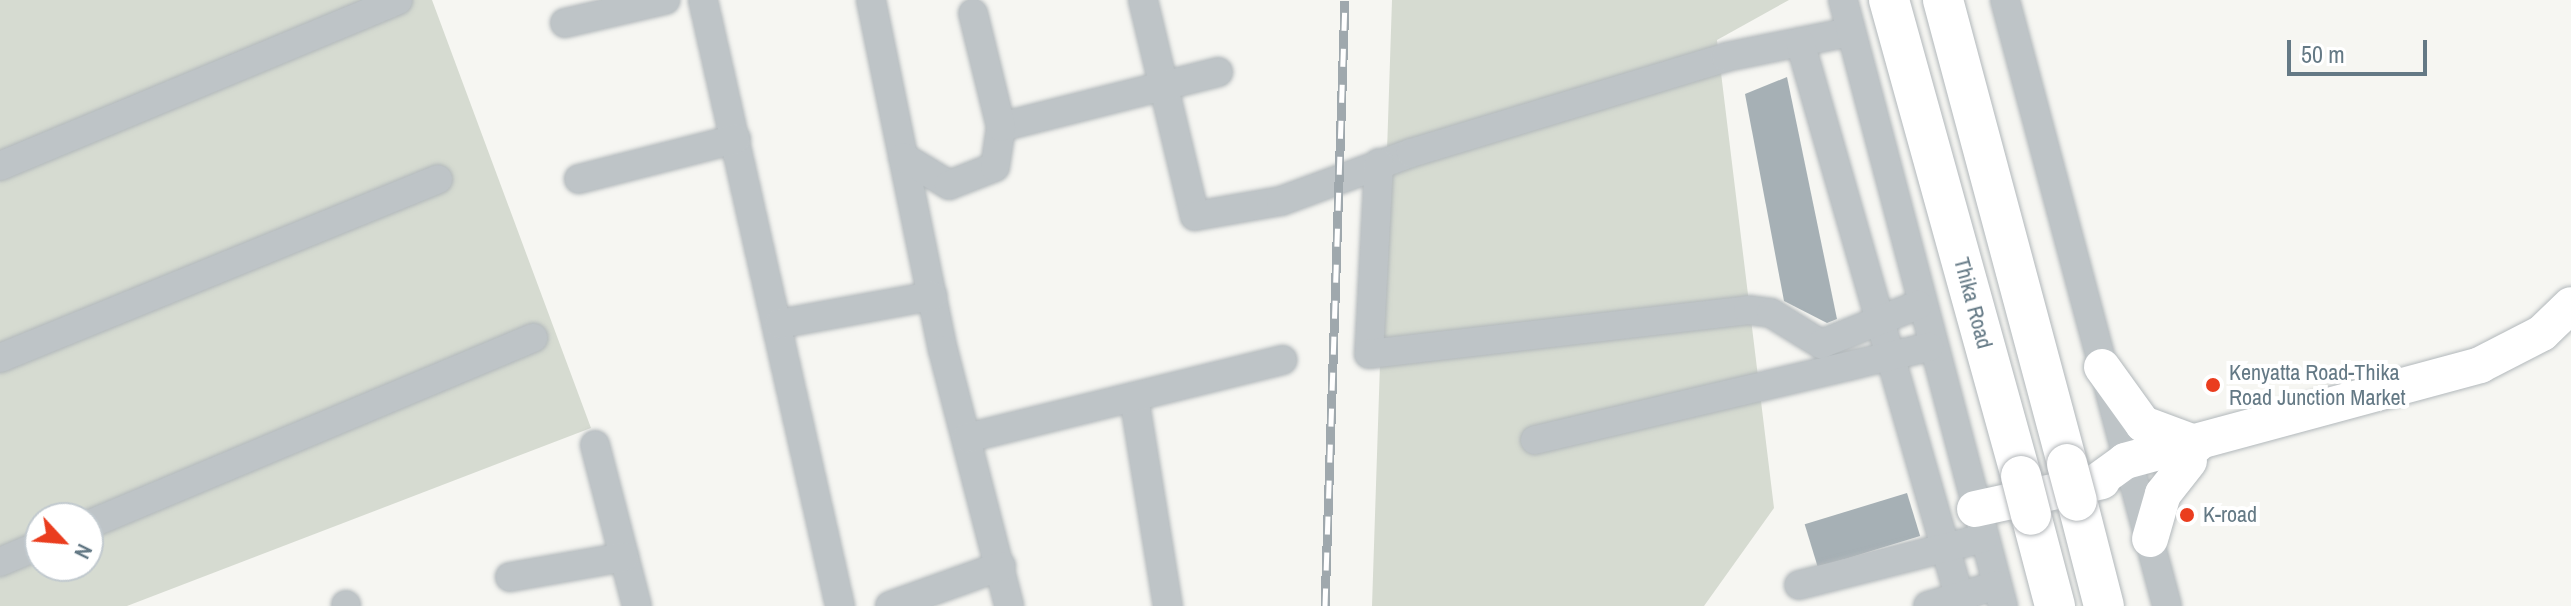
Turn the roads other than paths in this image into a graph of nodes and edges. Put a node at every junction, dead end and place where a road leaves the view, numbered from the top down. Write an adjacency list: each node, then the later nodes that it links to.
1 (398, 0): 20 (street)
2 (665, 0): 11 (street)
3 (703, 0): 17 (street)
4 (871, 0): 18 (street)
5 (1143, 0): 15 (street)
6 (1843, 0): 12 (street)
7 (1889, 0): 58 (highway, Thika Road, bridge)
8 (1943, 0): 39 (highway)
9 (2005, 0): 33 (street)
10 (973, 13): 16 (street)
11 (565, 23)
12 (1850, 32): 13 (street); 24 (street)
13 (1800, 42): 19 (street); 26 (street)
14 (1218, 72): 15 (street)
15 (1165, 86): 16 (street); 19 (street)
16 (1001, 127): 18 (street)
17 (736, 139): 22 (street); 27 (street)
18 (903, 157): 23 (street)
19 (1379, 163): 26 (street)
20 (0, 166)
21 (438, 179): 31 (street)
22 (579, 179)
23 (932, 296): 27 (street); 35 (street)
24 (1918, 305): 26 (street); 29 (street)
25 (2571, 305): 38 (main road)
26 (1878, 318): 30 (street)
27 (779, 324): 53 (street)
28 (533, 338): 40 (street)
29 (1929, 347): 30 (street); 41 (street)
30 (1889, 356): 36 (street); 43 (street)
31 (0, 358)
32 (1282, 360): 34 (street)
33 (2102, 367): 38 (main road); 39 (street)
34 (1134, 397): 35 (street); 56 (street)
35 (967, 438): 47 (street)
36 (1535, 440)
37 (595, 445): 45 (street)
38 (2203, 448): 39 (main road); 42 (main road)
39 (2100, 478): 41 (main road); 42 (street); 59 (highway)
40 (104, 518)
41 (1979, 523): 43 (street); 50 (street)
42 (2150, 539): 60 (street)
43 (1943, 548): 49 (street); 51 (street)
44 (24, 552): 46 (street)
45 (624, 557): 48 (street); 52 (street)
46 (0, 562)
47 (1001, 566): 54 (street); 55 (street)
48 (510, 577)
49 (1799, 585)
50 (2000, 596): 51 (street)
51 (1960, 601): 57 (street)
52 (637, 606)
53 (840, 606)
54 (890, 606)
55 (1009, 606)
56 (1168, 606)
57 (1928, 606)
58 (2055, 606)
59 (2104, 606)
60 (2167, 606)

